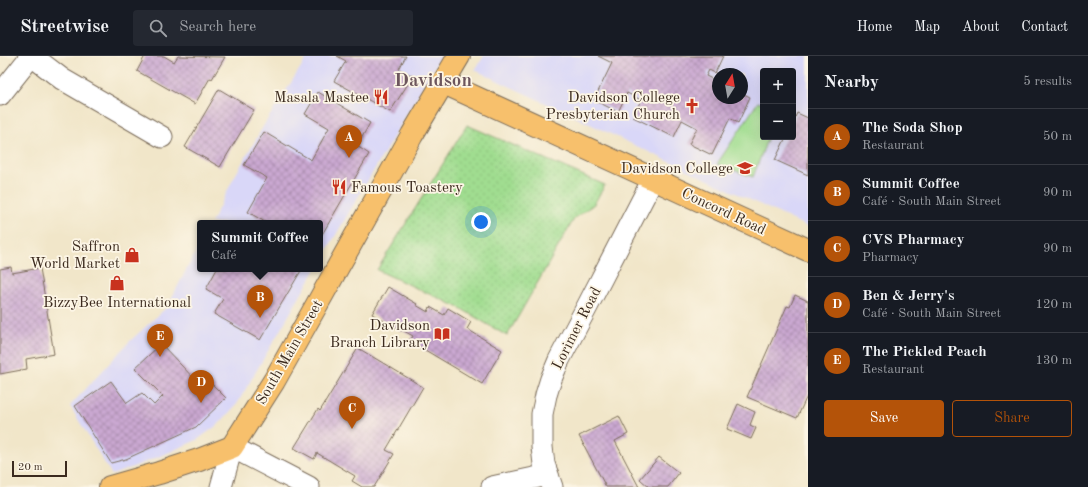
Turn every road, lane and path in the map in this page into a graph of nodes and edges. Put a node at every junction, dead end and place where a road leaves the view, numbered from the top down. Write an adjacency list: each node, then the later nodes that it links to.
1 (31, 56): 4 (street); 5 (street)
2 (459, 56): 3 (main road, South Main Street)
3 (444, 83): 6 (main road, Concord Road); 8 (main road, South Main Street)
4 (0, 95)
5 (162, 137)
6 (653, 179): 7 (main road, Concord Road); 9 (street, Lorimer Road)
7 (808, 250)
8 (232, 447): 10 (main road); 11 (street); 12 (street)
9 (550, 481): 13 (street)
10 (110, 487)
11 (221, 487)
12 (309, 487)
13 (492, 487)

